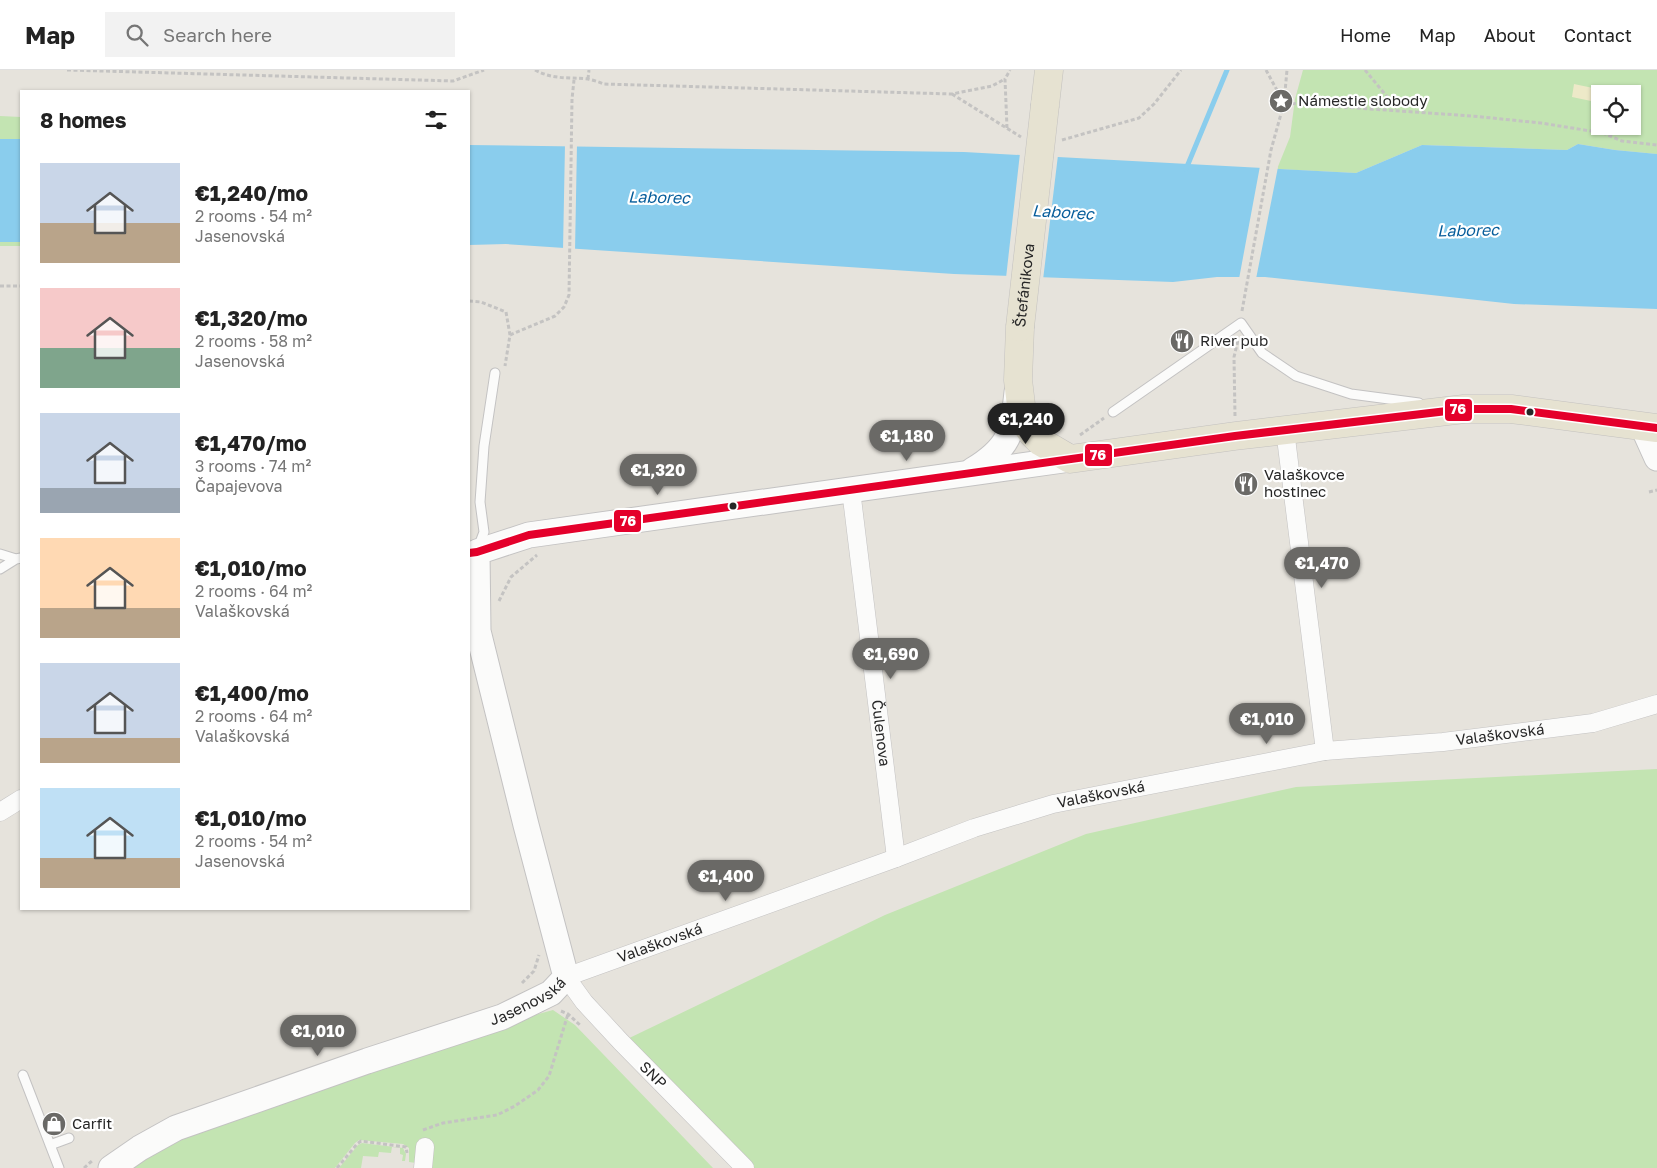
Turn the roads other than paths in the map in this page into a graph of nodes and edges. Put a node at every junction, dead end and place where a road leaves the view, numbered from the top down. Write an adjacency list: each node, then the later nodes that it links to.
1 (1049, 70): 3 (main road, Štefánikova, bridge)
2 (496, 373): 12 (lane)
3 (1018, 380): 8 (main road, Štefánikova); 10 (street)
4 (1464, 409): 5 (lane); 6 (main road); 7 (main road)
5 (1113, 412)
6 (1650, 427): 9 (street)
7 (1286, 430): 8 (main road); 18 (street)
8 (1073, 448): 10 (street)
9 (1657, 458)
10 (969, 473): 11 (street)
11 (851, 490): 12 (street); 21 (street, Čulenova)
12 (471, 551): 16 (street, Jasenovská)
13 (0, 554): 14 (lane)
14 (19, 559): 15 (lane)
15 (0, 569)
16 (473, 632): 22 (street, Jasenovská)
17 (1657, 704): 18 (street, Valaškovská)
18 (1325, 751): 21 (street, Valaškovská)
19 (20, 800): 20 (street)
20 (0, 812)
21 (896, 858): 22 (street, Valaškovská)
22 (566, 977): 28 (street, Jasenovská); 30 (street, SNP)
23 (22, 1075): 26 (lane)
24 (69, 1138): 26 (lane)
25 (423, 1139): 29 (street)
26 (50, 1145): 27 (lane)
27 (59, 1168)
28 (110, 1168)
29 (423, 1168)
30 (745, 1168)

